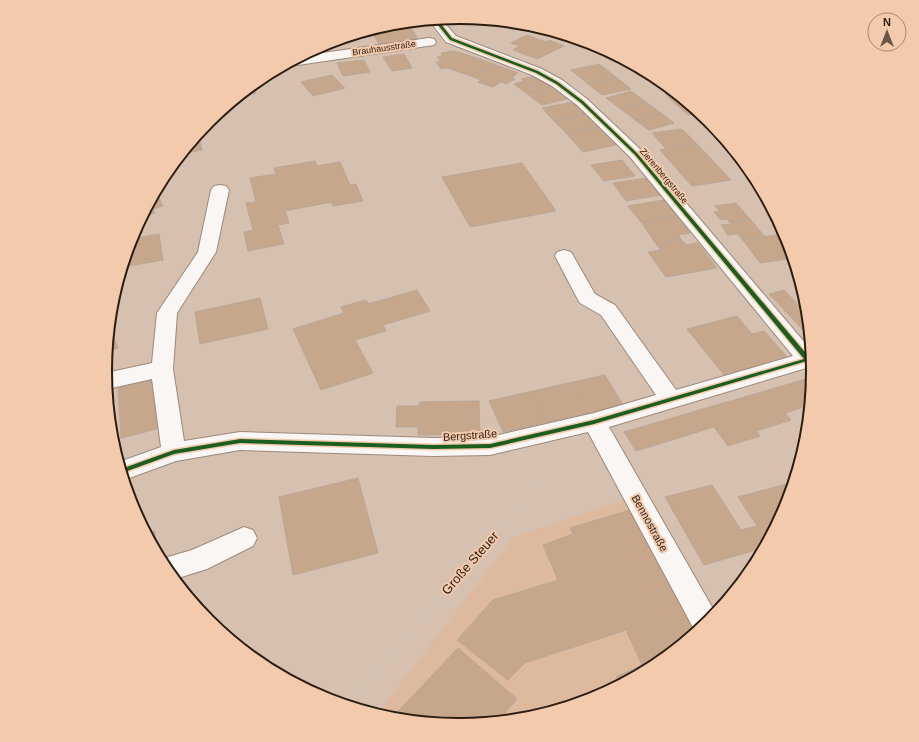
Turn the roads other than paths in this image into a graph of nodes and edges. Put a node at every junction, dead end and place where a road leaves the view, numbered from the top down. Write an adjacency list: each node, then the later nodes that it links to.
1 (440, 25): 6 (street, Zierenbergstraße)
2 (429, 42): 3 (street, Brauhausstraße)
3 (307, 60)
4 (220, 190): 8 (street)
5 (564, 256): 10 (street)
6 (806, 354)
7 (806, 360): 10 (street, Bergstraße)
8 (162, 369): 9 (street); 12 (street)
9 (112, 380)
10 (671, 400): 11 (street, Bergstraße)
11 (594, 422): 12 (street, Bergstraße); 16 (street, Bennostraße)
12 (174, 452): 13 (street, Bergstraße)
13 (127, 469)
14 (244, 538): 15 (street)
15 (173, 567)
16 (703, 618)

